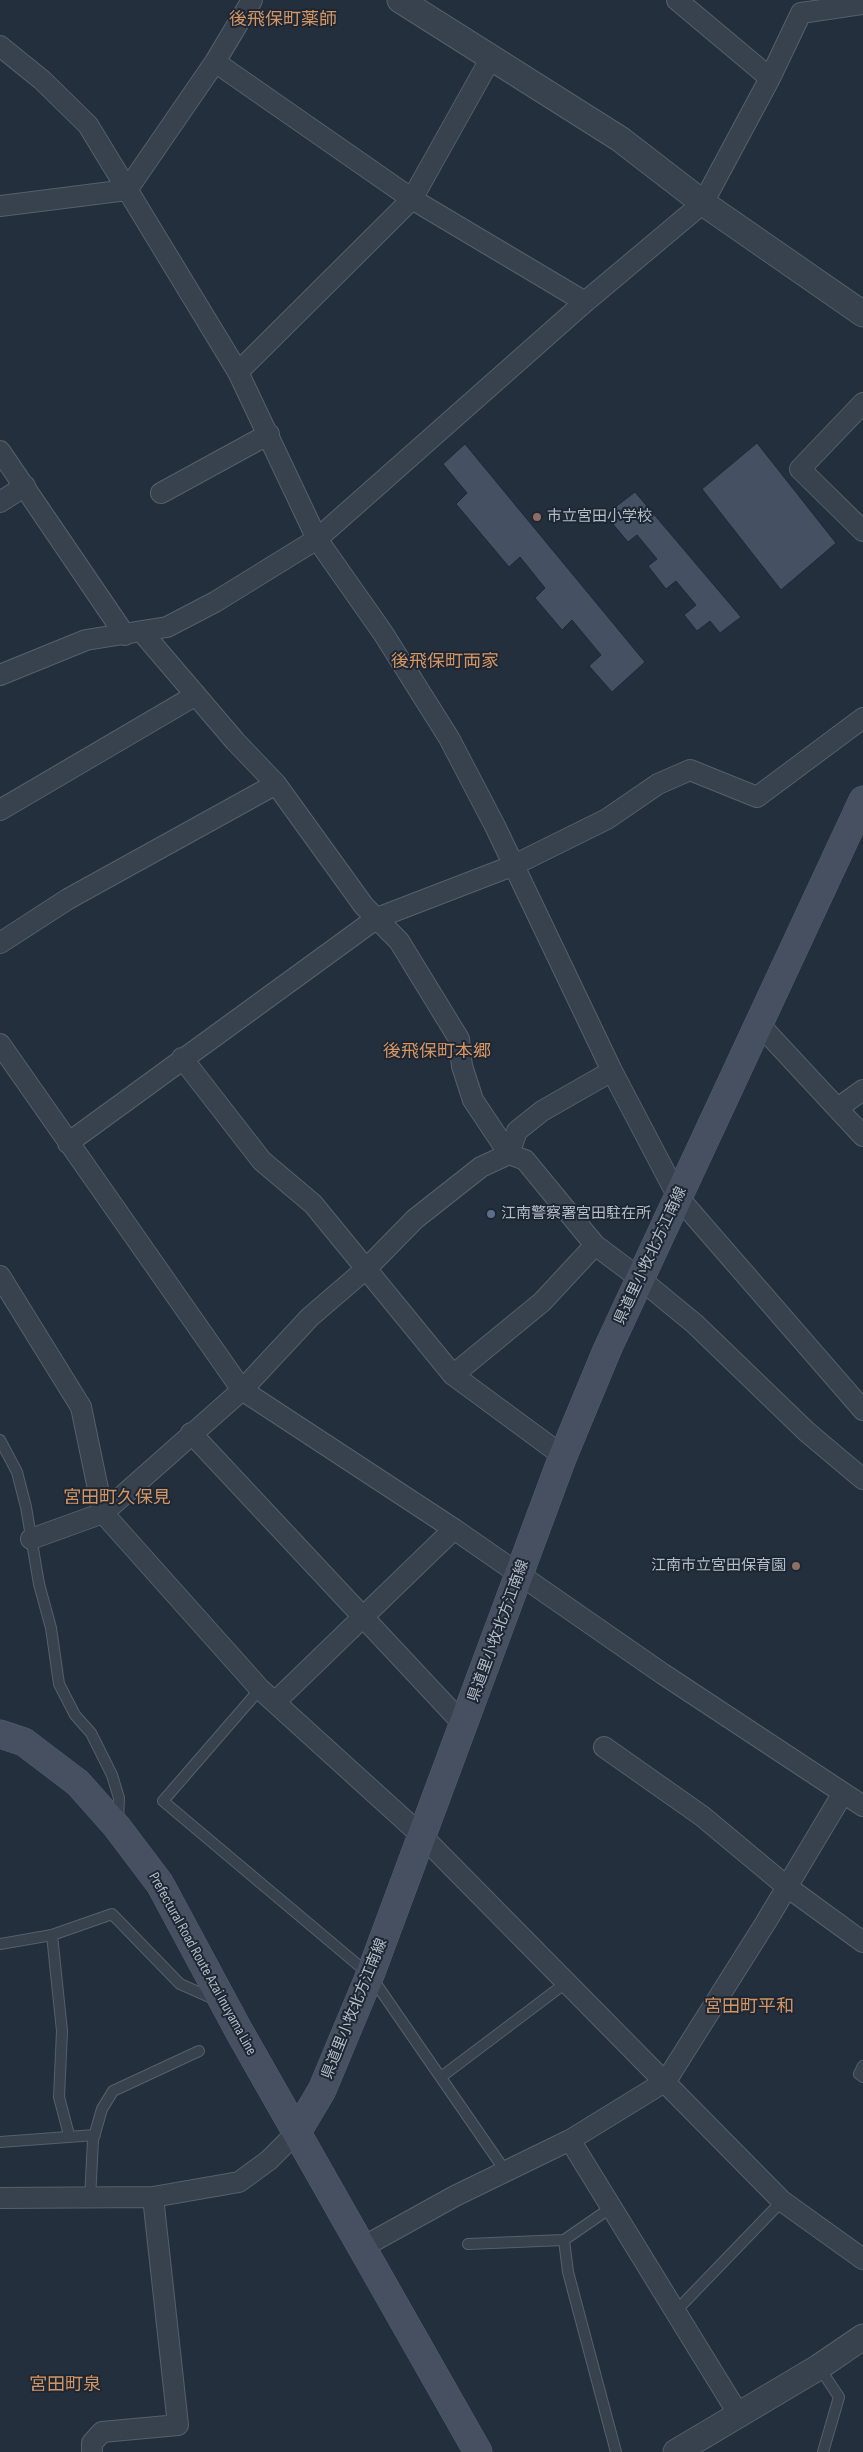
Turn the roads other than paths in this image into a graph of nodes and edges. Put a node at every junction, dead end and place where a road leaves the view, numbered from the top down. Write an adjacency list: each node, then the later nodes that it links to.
1 (252, 0): 7 (street)
2 (400, 0): 6 (street)
3 (677, 0): 8 (street)
4 (863, 4): 8 (street)
5 (0, 46): 9 (street)
6 (492, 56): 10 (street); 11 (street)
7 (215, 62): 9 (street); 10 (street)
8 (770, 78): 11 (street)
9 (127, 190): 12 (street); 15 (street)
10 (412, 199): 13 (street); 15 (street)
11 (703, 203): 13 (street); 14 (street)
12 (0, 206)
13 (585, 302): 23 (street)
14 (863, 314)
15 (238, 372): 17 (street)
16 (863, 403): 22 (street)
17 (269, 434): 20 (street); 23 (street)
18 (0, 451): 19 (street)
19 (25, 486): 21 (street); 24 (street)
20 (161, 493)
21 (0, 502)
22 (863, 531)
23 (317, 539): 24 (street); 31 (street)
24 (134, 633): 25 (street); 26 (street)
25 (0, 675)
26 (196, 695): 28 (street); 30 (street)
27 (863, 718): 31 (street)
28 (276, 784): 32 (street); 33 (street)
29 (863, 800): 34 (main road, 県道里小牧北方江南線)
30 (0, 810)
31 (512, 866): 32 (street); 37 (street)
32 (377, 918): 36 (street); 42 (street)
33 (0, 943)
34 (759, 1024): 39 (street); 43 (main road, 県道里小牧北方江南線)
35 (0, 1044): 41 (street)
36 (182, 1058): 41 (street); 45 (street)
37 (612, 1071): 42 (street); 43 (street)
38 (863, 1090): 39 (street)
39 (838, 1108): 40 (street)
40 (863, 1136)
41 (68, 1143): 49 (street)
42 (509, 1154): 44 (street); 45 (street)
43 (678, 1198): 47 (main road, 県道里小牧北方江南線); 50 (street)
44 (595, 1245): 47 (street); 48 (street)
45 (367, 1268): 48 (street); 49 (street)
46 (0, 1276): 55 (street)
47 (639, 1278): 53 (main road, 県道里小牧北方江南線); 54 (street)
48 (453, 1375): 53 (street)
49 (242, 1390): 51 (street); 56 (street)
50 (863, 1410)
51 (191, 1434): 55 (street); 59 (street)
52 (0, 1440): 57 (lane)
53 (564, 1456): 58 (main road, 県道里小牧北方江南線)
54 (863, 1479)
55 (103, 1513): 57 (street); 60 (street)
56 (454, 1529): 58 (street); 59 (street)
57 (31, 1539): 66 (lane)
58 (519, 1575): 61 (main road, 県道里小牧北方江南線); 64 (street)
59 (363, 1618): 60 (street); 61 (street)
60 (268, 1696): 67 (street); 72 (lane)
61 (464, 1725): 67 (main road, 県道里小牧北方江南線)
62 (0, 1734): 66 (main road, Prefectural Road Route Azai Inuyama Line)
63 (604, 1747): 68 (street)
64 (843, 1793): 65 (street); 68 (street)
65 (863, 1806)
66 (117, 1827): 74 (main road, Prefectural Road Route Azai Inuyama Line)
67 (421, 1835): 72 (main road, 県道里小牧北方江南線); 73 (street)
68 (786, 1886): 70 (street); 79 (street)
69 (52, 1935): 71 (lane); 74 (lane); 81 (lane)
70 (863, 1942)
71 (0, 1944)
72 (370, 1975): 78 (lane); 80 (main road, 県道里小牧北方江南線)
73 (567, 1982): 78 (lane); 79 (street)
74 (224, 2003): 80 (main road, Prefectural Road Route Azai Inuyama Line)
75 (199, 2051): 82 (lane)
76 (863, 2066): 77 (lane)
77 (863, 2076)
78 (440, 2077): 85 (lane)
79 (666, 2081): 83 (street); 89 (street)
80 (297, 2132): 87 (street); 93 (main road)
81 (69, 2135): 82 (lane); 84 (lane)
82 (95, 2135): 88 (lane)
83 (570, 2140): 85 (street); 90 (street)
84 (0, 2142)
85 (506, 2172): 93 (street)
86 (0, 2198): 88 (street)
87 (153, 2198): 88 (street); 99 (street)
88 (90, 2199)
89 (782, 2201): 94 (street); 95 (lane)
90 (612, 2207): 91 (lane); 95 (street)
91 (564, 2240): 92 (lane); 101 (lane)
92 (468, 2244)
93 (361, 2248): 100 (main road)
94 (863, 2260)
95 (675, 2312): 98 (street)
96 (863, 2337): 97 (street)
97 (819, 2367): 98 (street); 103 (lane)
98 (739, 2415): 102 (street)
99 (92, 2452)
100 (478, 2452)
101 (616, 2452)
102 (676, 2452)
103 (823, 2452)

